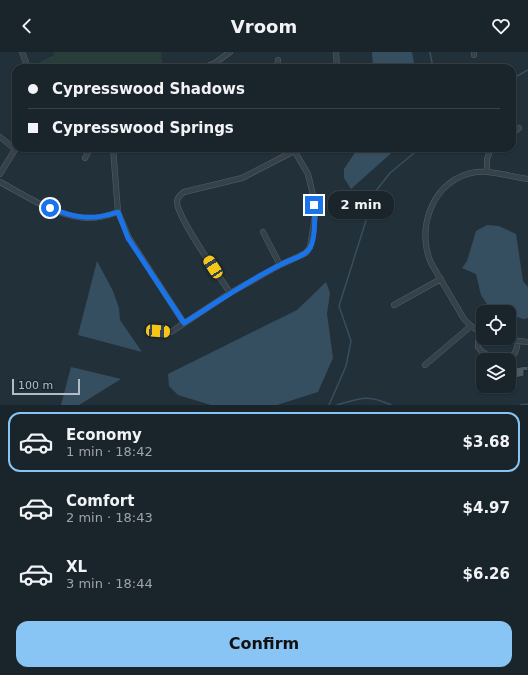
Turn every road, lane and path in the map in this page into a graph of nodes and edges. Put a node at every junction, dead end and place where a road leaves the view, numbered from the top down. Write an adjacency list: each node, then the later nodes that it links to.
1 (22, 52): 5 (street)
2 (230, 52): 6 (street)
3 (336, 52): 8 (street)
4 (278, 60): 7 (street)
5 (26, 64)
6 (212, 64)
7 (278, 64)
8 (336, 64)
9 (519, 128): 10 (street)
10 (516, 130)
11 (0, 138): 12 (street)
12 (12, 146)
13 (13, 152): 20 (street)
14 (88, 152): 18 (street)
15 (113, 152): 23 (street)
16 (295, 152): 25 (street); 27 (street)
17 (490, 152): 19 (street)
18 (85, 158)
19 (487, 171): 21 (street); 26 (street)
20 (0, 174)
21 (528, 179)
22 (0, 182): 23 (street)
23 (118, 212): 29 (street)
24 (263, 232): 25 (street)
25 (280, 265): 27 (street)
26 (441, 279): 28 (street); 30 (street)
27 (230, 293): 29 (street)
28 (394, 305)
29 (184, 323): 32 (street)
30 (471, 326): 31 (street); 36 (street)
31 (476, 330)
32 (158, 331)
33 (518, 341): 34 (street); 35 (street)
34 (528, 342)
35 (478, 345)
36 (425, 365)

